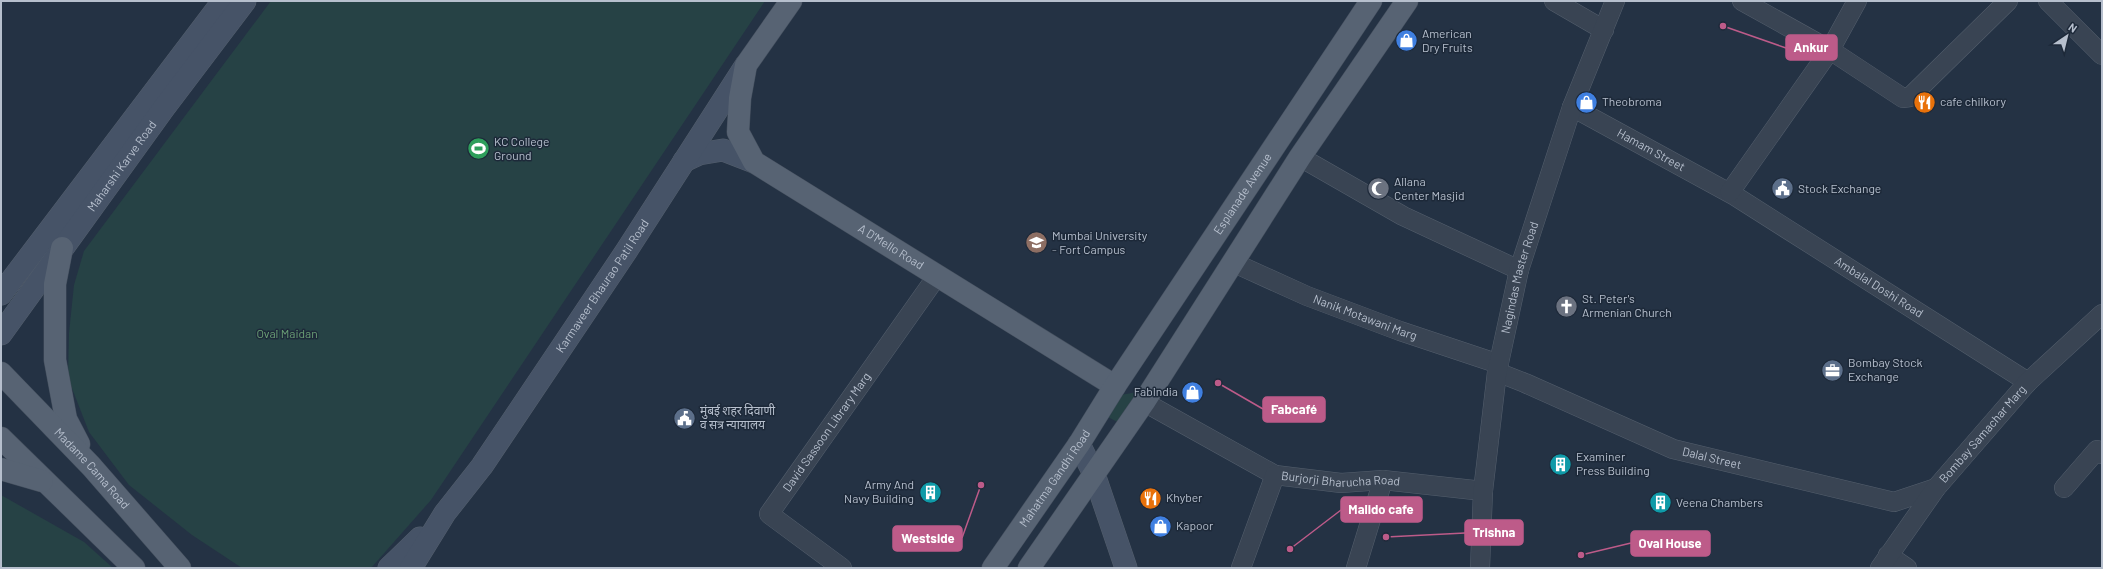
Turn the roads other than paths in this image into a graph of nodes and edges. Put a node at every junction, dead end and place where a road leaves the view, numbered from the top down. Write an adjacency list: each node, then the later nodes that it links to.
1 (223, 1): 25 (main road, Maharshi Karve Road)
2 (245, 1): 21 (main road, Maharshi Karve Road)
3 (791, 1): 15 (main road, Karmaveer Bhaurao Patil Road)
4 (1371, 1): 32 (main road, Esplanade Avenue)
5 (1407, 1): 17 (main road)
6 (1554, 1): 12 (street)
7 (1615, 1): 12 (street, Nagindas Master Road)
8 (1742, 1): 13 (street)
9 (1857, 1): 13 (street)
10 (2008, 1): 13 (street)
11 (2048, 1): 14 (street)
12 (1604, 30): 16 (street, Nagindas Master Road)
13 (1830, 50): 20 (street)
14 (2102, 55)
15 (746, 65): 18 (main road, Karmaveer Bhaurao Patil Road); 19 (main road, A D'Mello Road)
16 (1572, 107): 20 (street, Hamam Street); 23 (street, Nagindas Master Road)
17 (1300, 157): 22 (main road); 23 (street)
18 (684, 161): 19 (main road); 48 (main road, Karmaveer Bhaurao Patil Road)
19 (754, 162): 24 (main road, A D'Mello Road)
20 (1730, 192): 30 (street, Ambalal Doshi Road)
21 (62, 248): 27 (main road, Maharshi Karve Road); 39 (main road)
22 (1234, 263): 28 (street, Nanik Motawani Marg); 31 (main road)
23 (1519, 270): 28 (street, Nagindas Master Road)
24 (936, 276): 32 (main road, A D'Mello Road); 54 (street, David Sassoon Library Marg)
25 (1, 294)
26 (2102, 314): 30 (street, Bombay Samachar Marg)
27 (1, 334)
28 (1498, 368): 45 (street, Dalal Street); 47 (street, Nagindas Master Road)
29 (1, 373): 39 (main road, Madame Cama Road)
30 (2028, 382): 45 (street, Bombay Samachar Marg)
31 (1156, 384): 32 (main road); 33 (main road)
32 (1115, 386): 34 (main road, Mahatma Gandhi Road)
33 (1144, 402): 35 (main road); 42 (street, Burjorji Bharucha Road)
34 (1094, 420): 35 (main road); 37 (main road, Mahatma Gandhi Road)
35 (1121, 436): 41 (main road)
36 (1, 438): 44 (main road)
37 (1079, 444): 41 (main road); 55 (main road, Mahatma Gandhi Road)
38 (2102, 454): 46 (street)
39 (91, 466): 51 (main road, Madame Cama Road)
40 (1, 469): 44 (main road)
41 (1094, 474): 56 (main road); 57 (main road)
42 (1275, 475): 43 (street, Burjorji Bharucha Road); 58 (street)
43 (1382, 480): 47 (street, Burjorji Bharucha Road); 59 (street)
44 (46, 482): 50 (main road)
45 (1936, 488): 49 (street, Bombay Samachar Marg)
46 (2064, 488)
47 (1483, 491): 60 (street, Nagindas Master Road)
48 (445, 513): 52 (main road); 53 (main road, Karmaveer Bhaurao Patil Road)
49 (1884, 562): 61 (street)
50 (134, 568)
51 (180, 568)
52 (389, 568)
53 (411, 568)
54 (842, 568)
55 (993, 568)
56 (1029, 568)
57 (1126, 568)
58 (1241, 568)
59 (1356, 568)
60 (1480, 568)
61 (1907, 568)

